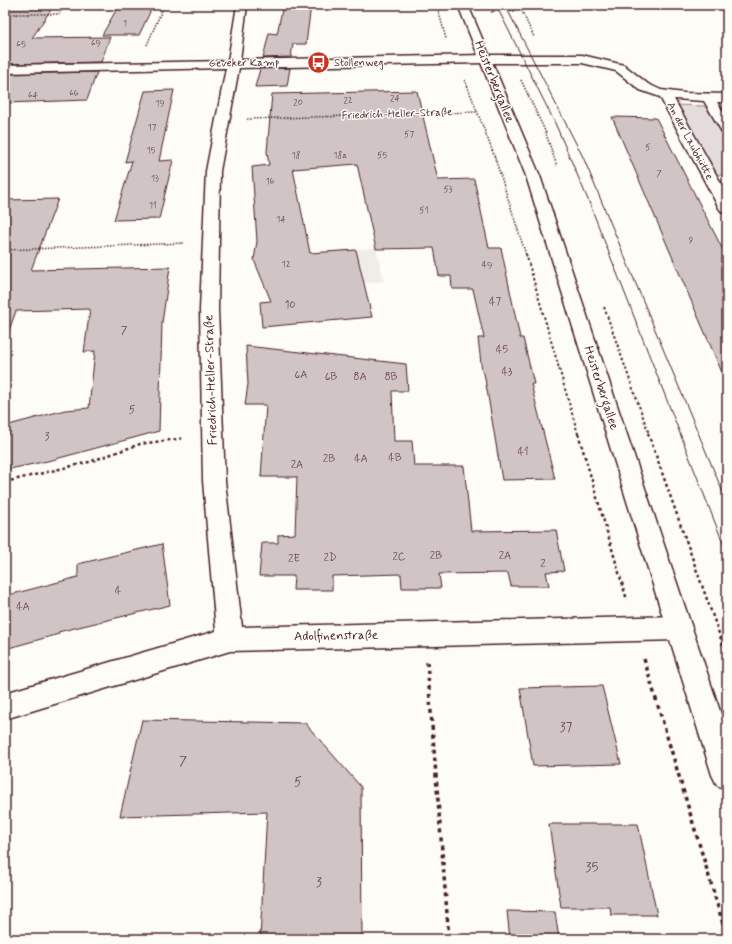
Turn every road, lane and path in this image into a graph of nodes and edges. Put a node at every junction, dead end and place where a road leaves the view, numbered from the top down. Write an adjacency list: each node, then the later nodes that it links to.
1 (65, 5): 9 (path)
2 (164, 5): 10 (path)
3 (242, 5): 14 (street)
4 (437, 5): 13 (path)
5 (463, 5): 11 (street, Heisterbergallee)
6 (519, 5): 7 (path); 8 (path); 12 (path)
7 (533, 5)
8 (486, 12)
9 (5, 14)
10 (146, 49)
11 (484, 59): 12 (street, Geveker Kamp); 13 (street, Geveker Kamp); 29 (street, Heisterbergallee)
12 (545, 59): 16 (street, Geveker Kamp)
13 (454, 60): 14 (street, Geveker Kamp); 19 (path)
14 (233, 63): 15 (street, Geveker Kamp); 20 (street, Friedrich-Heller-Straße)
15 (5, 69)
16 (665, 94): 17 (street, Geveker Kamp); 22 (street, An der Laubhütte)
17 (708, 98): 18 (street, Geveker Kamp); 21 (street)
18 (727, 98)
19 (476, 112): 20 (path, Friedrich-Heller-Straße); 30 (path)
20 (222, 120): 25 (street, Friedrich-Heller-Straße)
21 (727, 129)
22 (711, 180): 23 (street); 24 (street, An der Laubhütte)
23 (727, 180)
24 (727, 208)
25 (210, 243): 26 (path); 27 (street, Friedrich-Heller-Straße)
26 (5, 250)
27 (213, 435): 28 (path); 32 (street, Friedrich-Heller-Straße)
28 (5, 482)
29 (678, 628): 30 (street, Adolfinenstraße); 34 (street, Heisterbergallee)
30 (635, 629): 31 (street, Adolfinenstraße); 35 (path)
31 (425, 634): 32 (street, Adolfinenstraße); 36 (path)
32 (230, 639): 33 (street, Adolfinenstraße)
33 (5, 706)
34 (727, 775)
35 (727, 937)
36 (449, 939)

